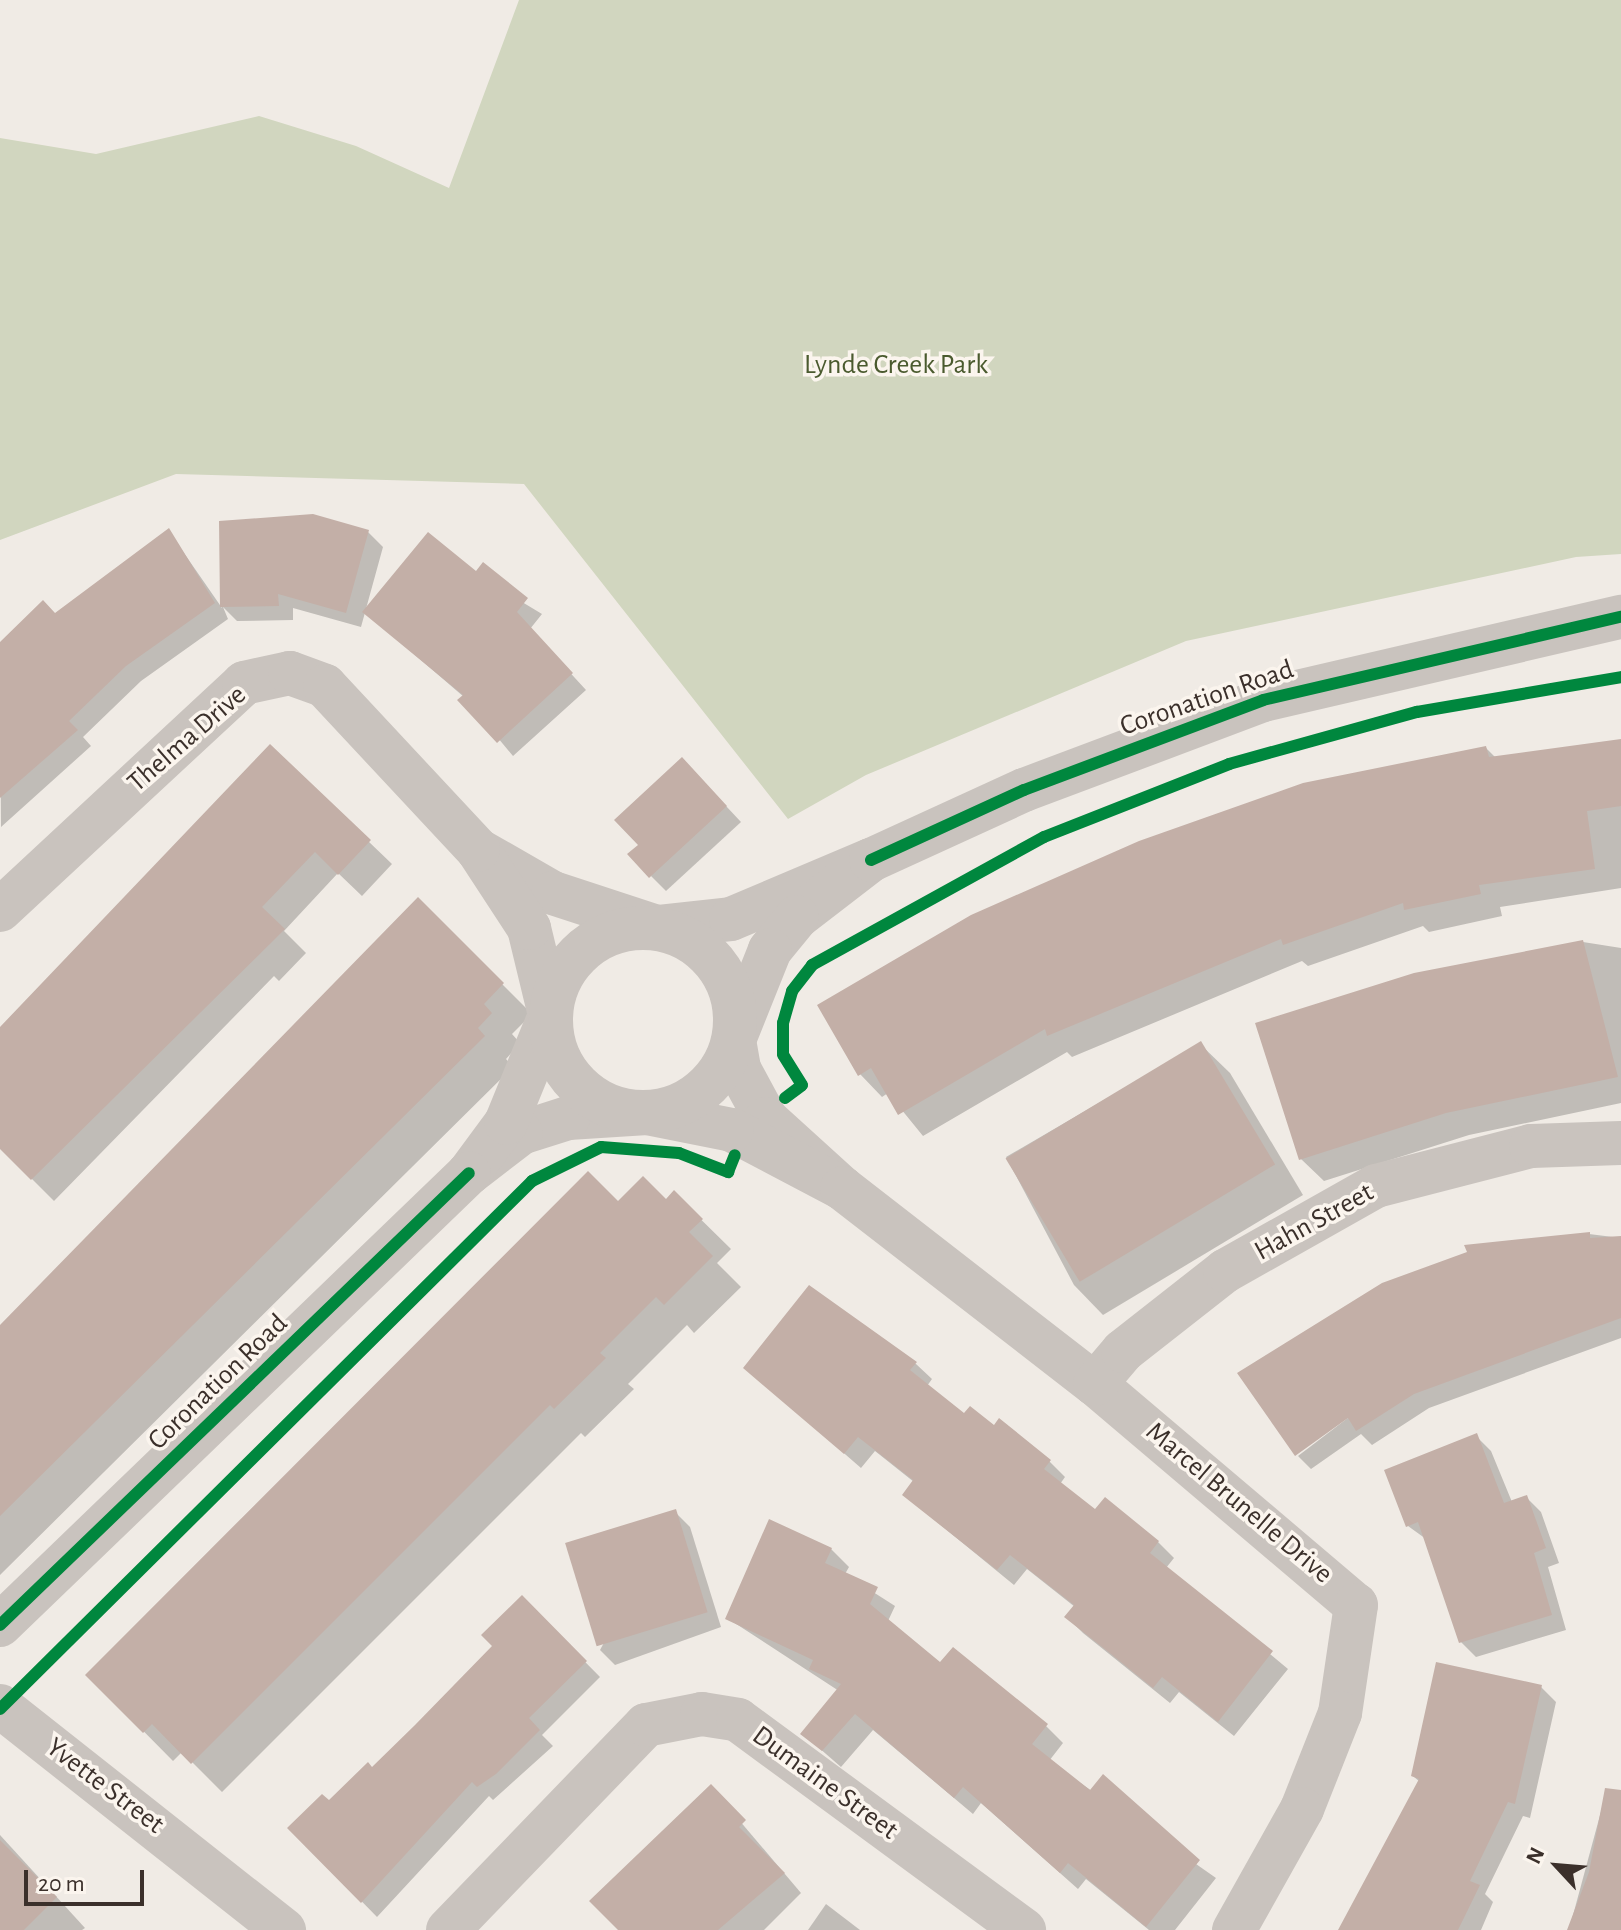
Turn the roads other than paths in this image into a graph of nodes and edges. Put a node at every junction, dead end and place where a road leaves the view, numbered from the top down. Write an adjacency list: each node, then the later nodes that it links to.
1 (1621, 617): 3 (street, Coronation Road)
2 (464, 837): 4 (street, Thelma Drive); 5 (street, Thelma Drive); 6 (street, Thelma Drive)
3 (871, 860): 5 (street, Coronation Road); 7 (street, Coronation Road)
4 (0, 910)
5 (657, 927): 6 (street); 7 (street)
6 (550, 1015): 8 (street); 10 (street, Coronation Road)
7 (734, 1040): 8 (street); 11 (street, Marcel Brunelle Drive)
8 (647, 1113): 10 (street, Coronation Road); 11 (street, Marcel Brunelle Drive)
9 (1621, 1143): 12 (street, Hahn Street)
10 (469, 1173): 13 (street, Coronation Road)
11 (842, 1188): 12 (street, Marcel Brunelle Drive)
12 (1095, 1384): 18 (street, Marcel Brunelle Drive)
13 (0, 1625)
14 (0, 1706): 15 (street, Yvette Street)
15 (284, 1930)
16 (448, 1930): 17 (street, Dumaine Street)
17 (1024, 1930)
18 (1234, 1930)

